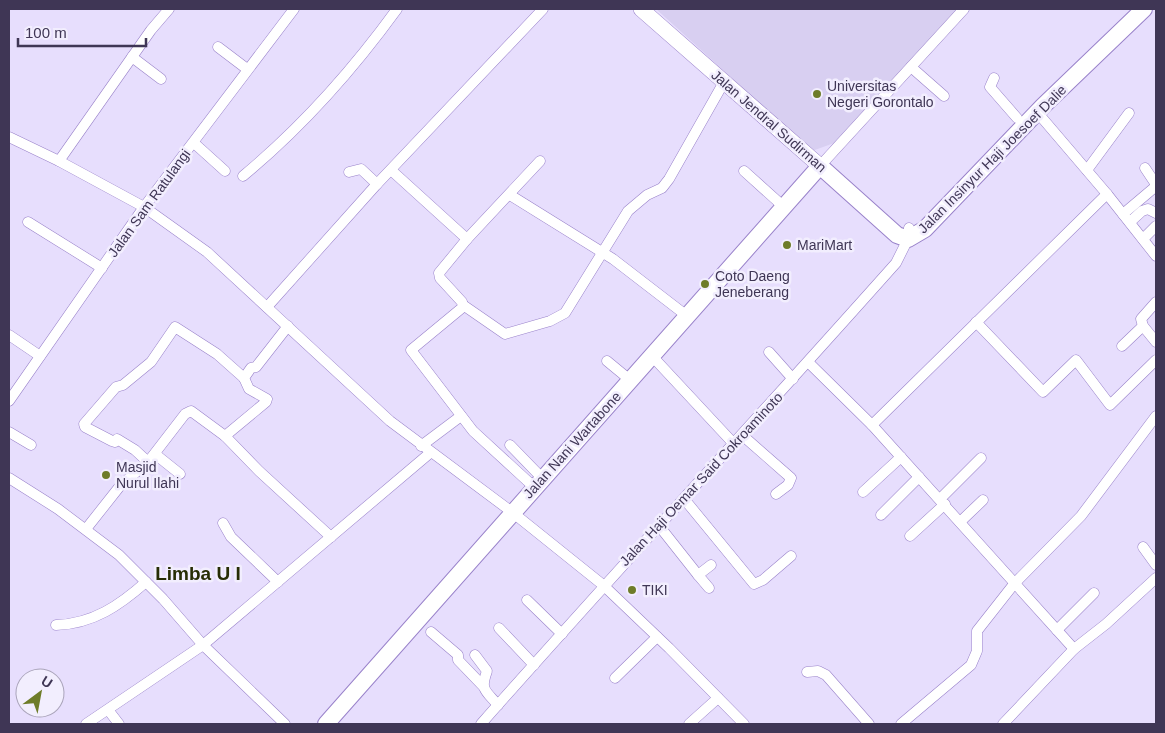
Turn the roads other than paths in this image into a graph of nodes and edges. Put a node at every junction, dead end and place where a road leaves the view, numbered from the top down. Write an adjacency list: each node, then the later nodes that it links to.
1 (169, 9): 10 (street)
2 (293, 9): 12 (street, Jalan Sam Ratulangi)
3 (397, 9): 31 (street)
4 (544, 9): 26 (street)
5 (640, 9): 15 (street, Jalan Jendral Sudirman)
6 (964, 9): 11 (street)
7 (1130, 9): 17 (main road, Jalan Insinyur Haji Joesoef Dalie)
8 (1144, 9): 17 (main road, Jalan Insinyur Haji Joesoef Dalie)
9 (218, 47): 12 (street)
10 (132, 57): 14 (street); 22 (street)
11 (911, 67): 16 (street); 24 (street)
12 (247, 69): 21 (street, Jalan Sam Ratulangi)
13 (994, 78): 19 (street)
14 (161, 79)
15 (724, 82): 24 (street, Jalan Jendral Sudirman); 44 (street)
16 (944, 96)
17 (1039, 106): 19 (main road, Jalan Insinyur Haji Joesoef Dalie); 27 (street); 41 (main road, Jalan Insinyur Haji Joesoef Dalie)
18 (1129, 113): 27 (street)
19 (1017, 118): 41 (main road, Jalan Insinyur Haji Joesoef Dalie)
20 (9, 137): 22 (street)
21 (194, 143): 28 (street); 35 (street, Jalan Sam Ratulangi)
22 (59, 161): 35 (street)
23 (540, 161): 33 (street)
24 (820, 166): 36 (main road, Jalan Nani Wartabone); 41 (main road, Jalan Jendral Sudirman)
25 (1144, 168): 38 (street)
26 (391, 170): 32 (street); 42 (street)
27 (1087, 170): 34 (street)
28 (225, 171)
29 (744, 171): 36 (street)
30 (349, 172): 32 (street)
31 (243, 176)
32 (377, 184): 49 (street)
33 (510, 194): 42 (street); 44 (street)
34 (1107, 194): 38 (street); 51 (street)
35 (144, 207): 46 (street, Jalan Sam Ratulangi); 49 (street)
36 (784, 207): 50 (main road, Jalan Nani Wartabone)
37 (1156, 213): 38 (street)
38 (1127, 218): 43 (street)
39 (28, 222): 46 (street)
40 (1156, 226): 43 (street)
41 (904, 234): 62 (street, Jalan Haji Oemar Said Cokroaminoto)
42 (467, 239): 48 (street)
43 (1143, 239): 45 (street)
44 (601, 252): 48 (street); 50 (street)
45 (1156, 256)
46 (102, 268): 58 (street, Jalan Sam Ratulangi)
47 (1156, 302): 53 (street)
48 (463, 305): 67 (street)
49 (267, 307): 52 (street)
50 (687, 316): 59 (main road, Jalan Nani Wartabone)
51 (976, 322): 60 (street); 69 (street)
52 (288, 326): 63 (street); 76 (street)
53 (1143, 326): 55 (street); 56 (street)
54 (9, 335): 58 (street)
55 (1156, 342)
56 (1122, 346)
57 (769, 352): 64 (street)
58 (40, 356): 66 (street, Jalan Sam Ratulangi)
59 (652, 356): 65 (main road, Jalan Nani Wartabone); 73 (street)
60 (1156, 360)
61 (607, 361): 65 (street)
62 (808, 362): 64 (street, Jalan Haji Oemar Said Cokroaminoto); 69 (street)
63 (244, 378): 72 (street); 79 (street)
64 (793, 379): 71 (street, Jalan Haji Oemar Said Cokroaminoto)
65 (630, 380): 84 (main road, Jalan Nani Wartabone)
66 (9, 401)
67 (461, 416): 76 (street); 84 (street)
68 (1156, 416): 106 (street)
69 (872, 425): 78 (street)
70 (9, 432): 74 (street)
71 (742, 435): 73 (street, Jalan Haji Oemar Said Cokroaminoto); 86 (street)
72 (225, 436): 79 (street); 97 (street)
73 (734, 444): 87 (street, Jalan Haji Oemar Said Cokroaminoto)
74 (31, 445)
75 (510, 445): 84 (street)
76 (421, 446): 77 (street)
77 (430, 453): 90 (street); 97 (street)
78 (901, 456): 82 (street); 85 (street)
79 (152, 458): 81 (street); 95 (street)
80 (981, 458): 89 (street)
81 (180, 474)
82 (919, 477): 89 (street); 91 (street)
83 (9, 478): 95 (street)
84 (538, 482): 90 (main road, Jalan Nani Wartabone)
85 (864, 492)
86 (776, 494)
87 (685, 500): 94 (street, Jalan Haji Oemar Said Cokroaminoto); 99 (street)
88 (982, 500): 93 (street)
89 (942, 501): 93 (street); 96 (street)
90 (512, 512): 107 (street); 130 (main road, Jalan Nani Wartabone)
91 (881, 515)
92 (223, 522): 105 (street)
93 (960, 522): 106 (street)
94 (660, 527): 102 (street); 107 (street, Jalan Haji Oemar Said Cokroaminoto)
95 (86, 529): 104 (street)
96 (910, 536)
97 (331, 537): 105 (street)
98 (1143, 547): 101 (street)
99 (791, 556)
100 (711, 565): 102 (street)
101 (1156, 565)
102 (698, 575): 108 (street)
103 (1156, 578): 118 (street)
104 (146, 582): 111 (street); 117 (street)
105 (278, 582): 117 (street)
106 (1014, 584): 113 (street); 135 (street)
107 (603, 585): 115 (street, Jalan Haji Oemar Said Cokroaminoto); 116 (street)
108 (708, 588)
109 (1094, 594): 113 (street)
110 (527, 600): 115 (street)
111 (56, 625)
112 (499, 628): 120 (street)
113 (1057, 630): 118 (street)
114 (432, 632): 123 (street)
115 (562, 634): 120 (street, Jalan Haji Oemar Said Cokroaminoto)
116 (657, 637): 122 (street); 124 (street)
117 (203, 645): 126 (street); 129 (street)
118 (1074, 648): 136 (street)
119 (475, 655): 123 (street)
120 (534, 665): 125 (street, Jalan Haji Oemar Said Cokroaminoto)
121 (807, 672): 134 (street)
122 (615, 678)
123 (483, 686): 125 (street)
124 (718, 698): 132 (street); 133 (street)
125 (498, 705): 131 (street, Jalan Haji Oemar Said Cokroaminoto)
126 (108, 710): 127 (street); 128 (street)
127 (86, 724)
128 (119, 724)
129 (285, 724)
130 (326, 724)
131 (481, 724)
132 (689, 724)
133 (744, 724)
134 (869, 724)
135 (901, 724)
136 (1003, 724)

